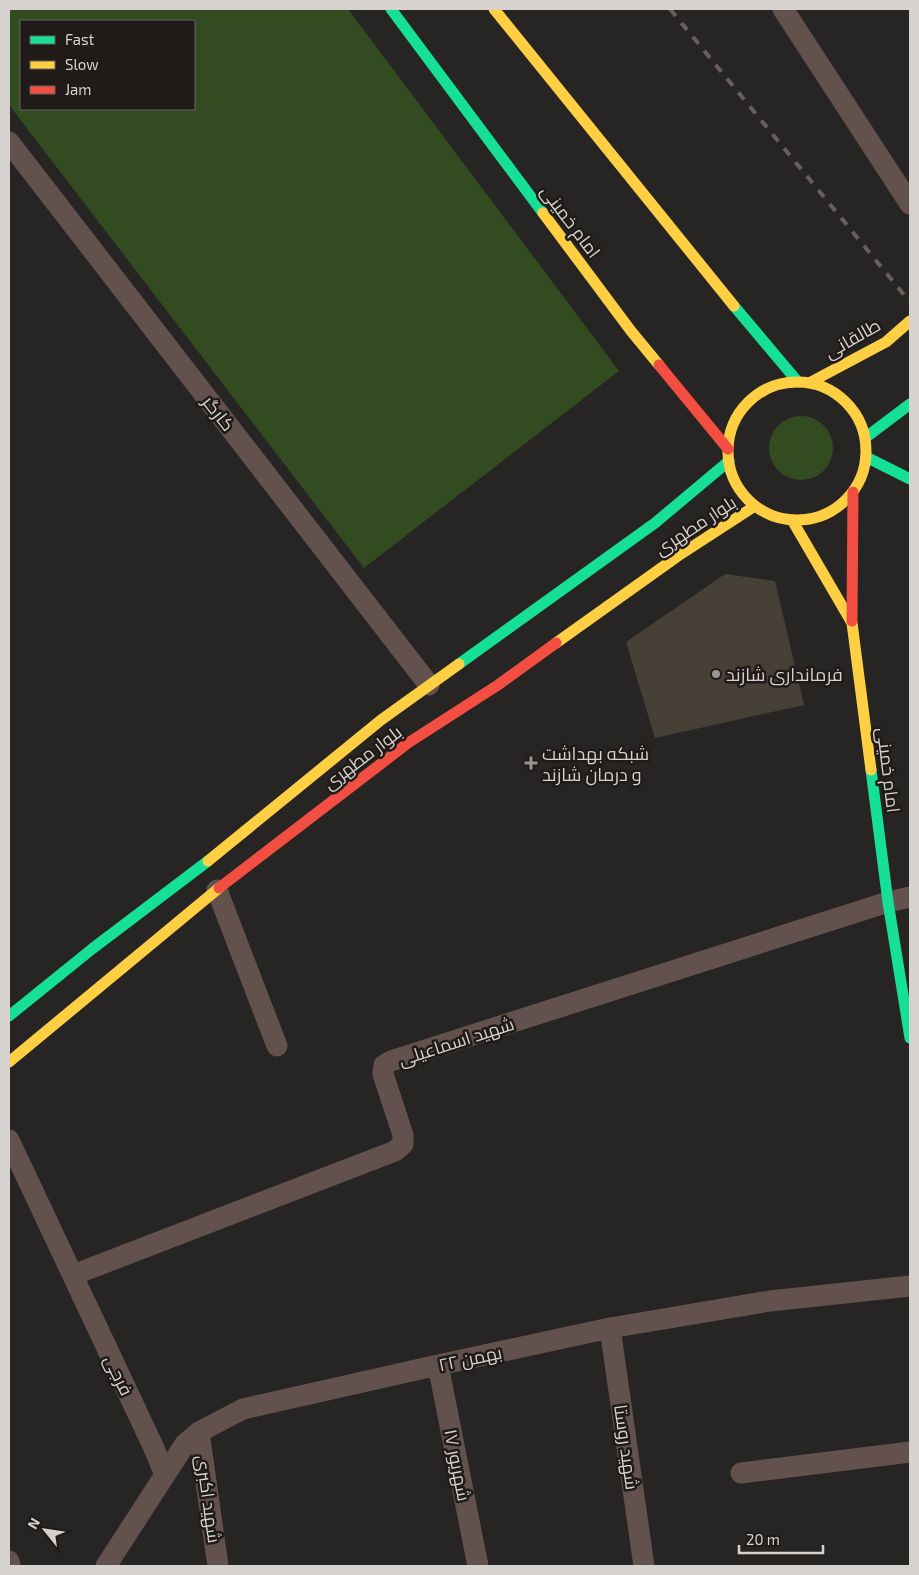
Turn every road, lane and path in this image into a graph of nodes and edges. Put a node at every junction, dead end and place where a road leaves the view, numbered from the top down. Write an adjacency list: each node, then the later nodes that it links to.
1 (391, 9): 10 (main road, امام خمینی)
2 (494, 9): 7 (main road)
3 (783, 9): 5 (street)
4 (9, 142): 17 (street, کارگر)
5 (910, 204)
6 (910, 321): 7 (main road, طالقانی)
7 (804, 382): 9 (main road); 10 (main road)
8 (910, 404): 9 (main road)
9 (865, 438): 11 (main road)
10 (728, 455): 14 (main road); 17 (main road, بلوار مطهری)
11 (866, 457): 12 (main road); 13 (main road)
12 (910, 478)
13 (853, 492): 15 (main road); 16 (main road)
14 (755, 506): 15 (main road); 18 (main road, بلوار مطهری)
15 (792, 520): 16 (main road, امام خمینی)
16 (852, 623): 20 (main road, امام خمینی)
17 (431, 689): 21 (main road, بلوار مطهری)
18 (217, 890): 23 (street); 24 (main road, بلوار مطهری)
19 (910, 897): 20 (street)
20 (888, 902): 22 (main road, امام خمینی); 26 (street, شهید اسماعیلی)
21 (9, 1016)
22 (910, 1038)
23 (277, 1046)
24 (9, 1062)
25 (9, 1140): 26 (street, فرجی)
26 (72, 1275): 33 (street, فرجی)
27 (910, 1286): 28 (street, ۲۲ بهمن)
28 (610, 1328): 29 (street, ۲۲ بهمن); 39 (street, شهید روستا)
29 (438, 1364): 30 (street, ۲۲ بهمن); 38 (street, ۱۷ شهریور)
30 (200, 1432): 33 (street, ۲۲ بهمن); 37 (street, شهید اکبری)
31 (910, 1452): 32 (street)
32 (741, 1473)
33 (165, 1475): 36 (street, ۲۲ بهمن)
34 (9, 1562): 35 (street)
35 (10, 1566)
36 (106, 1566)
37 (218, 1566)
38 (478, 1566)
39 (644, 1566)

